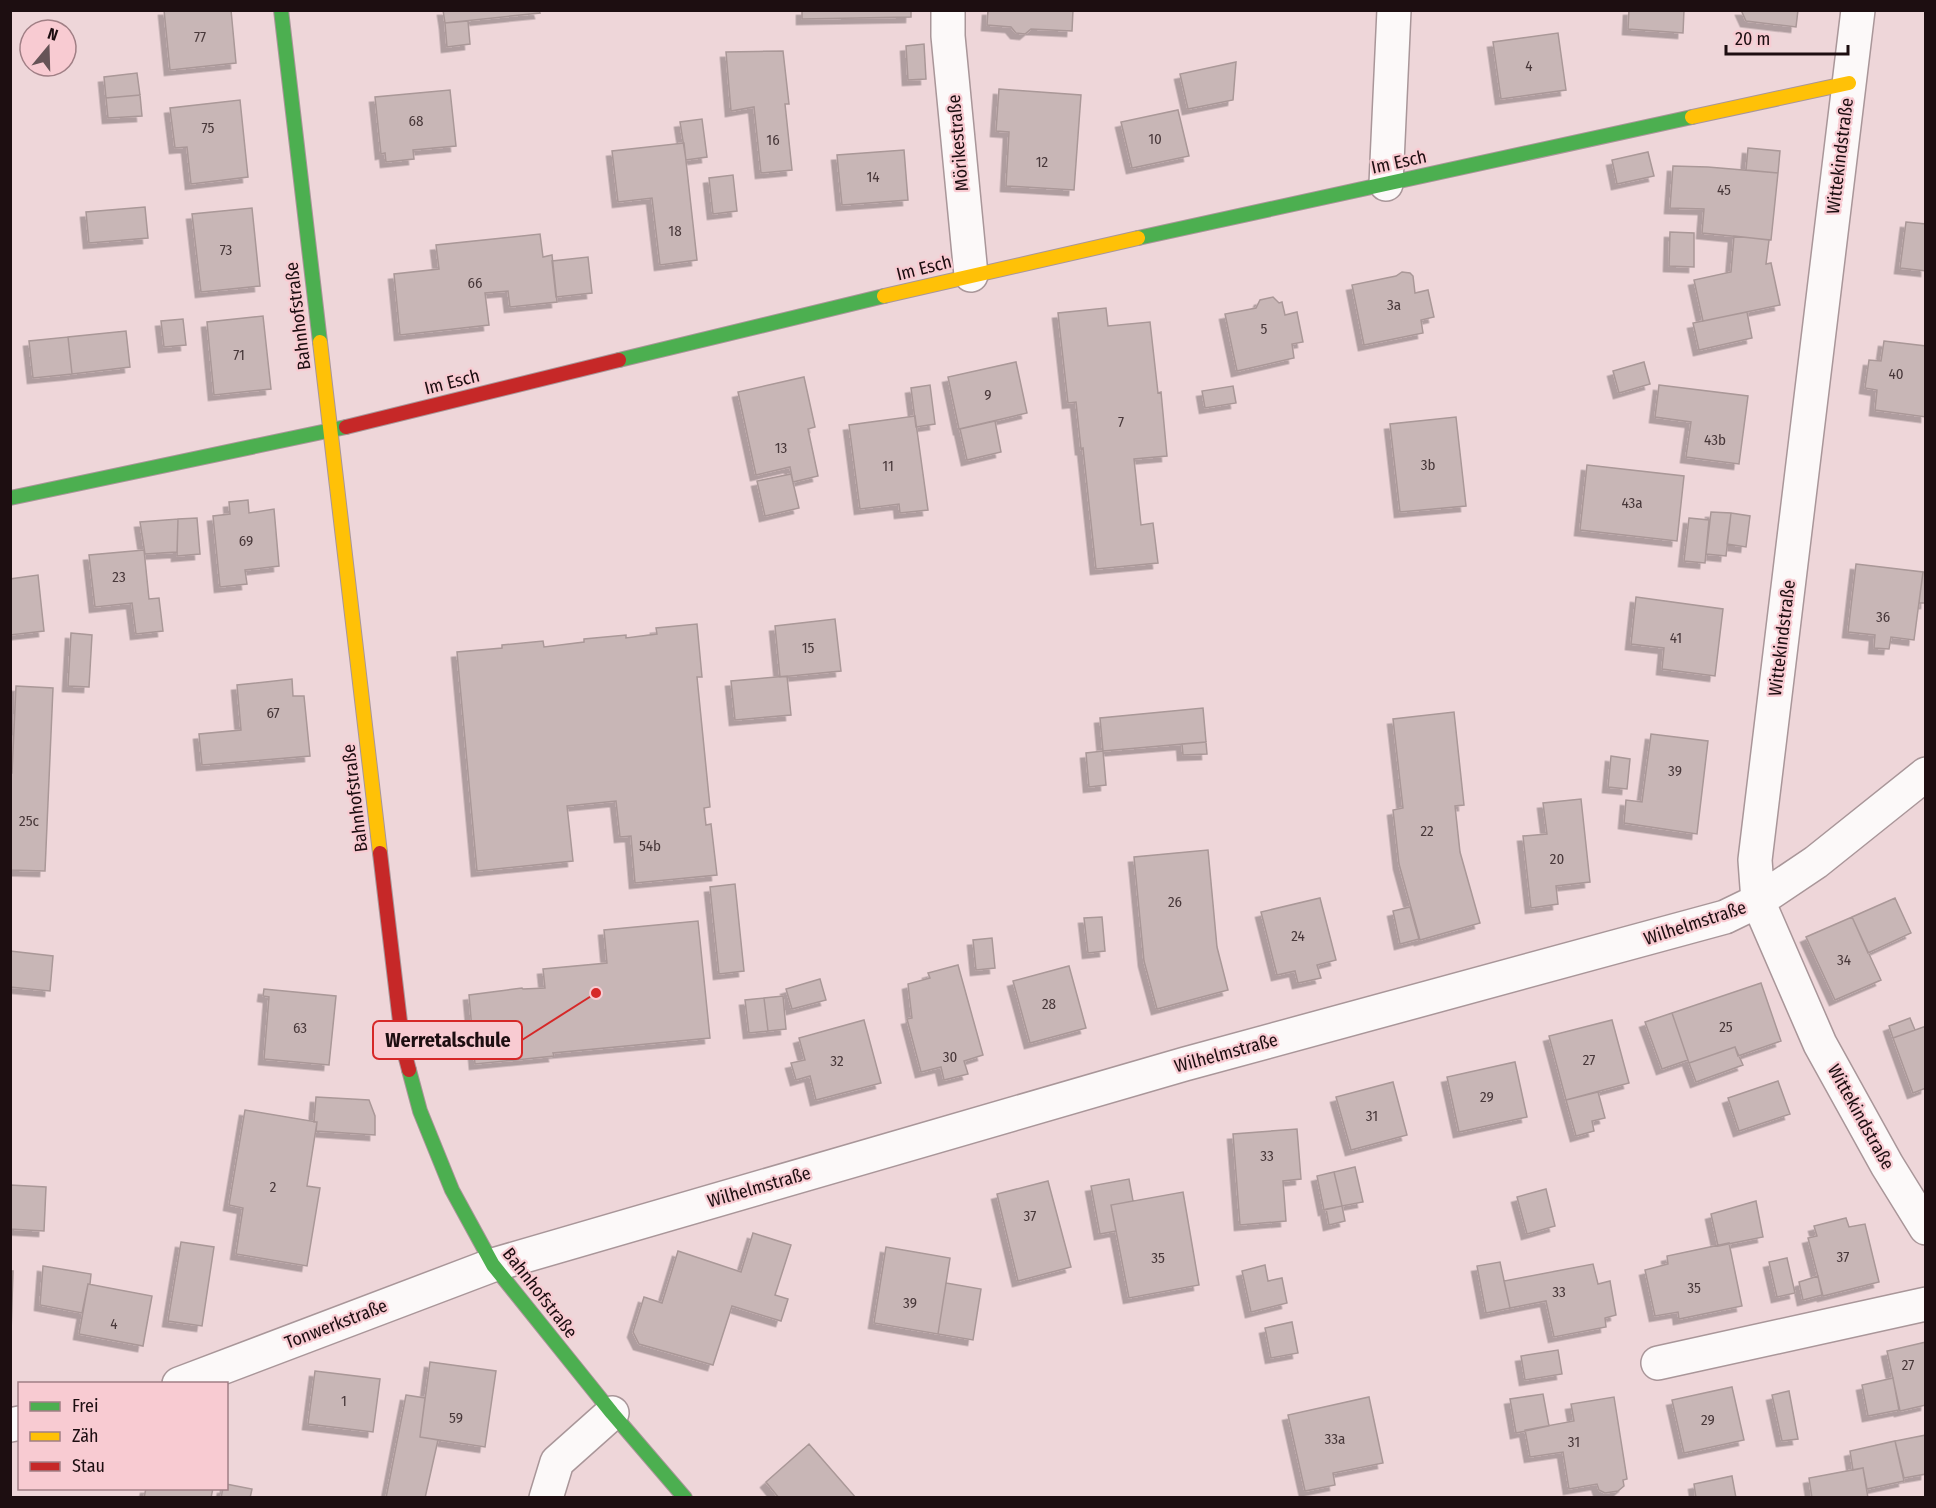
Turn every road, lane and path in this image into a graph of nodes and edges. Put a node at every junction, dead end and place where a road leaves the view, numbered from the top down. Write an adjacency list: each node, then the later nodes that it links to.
1 (281, 10): 8 (street, Bahnhofstraße)
2 (948, 10): 7 (street, Mörikestraße)
3 (1394, 10): 6 (street)
4 (1858, 10): 5 (street, Wittekindstraße)
5 (1849, 83): 6 (street, Im Esch); 11 (street, Wittekindstraße)
6 (1386, 183): 7 (street, Im Esch)
7 (971, 275): 8 (street, Im Esch)
8 (329, 431): 9 (street, Im Esch); 13 (street, Bahnhofstraße)
9 (10, 498)
10 (1926, 774): 11 (street, Wilhelmstraße)
11 (1758, 902): 12 (street, Wittekindstraße); 13 (street, Wilhelmstraße)
12 (1926, 1228)
13 (493, 1265): 16 (street, Tonwerkstraße); 17 (street, Bahnhofstraße)
14 (1926, 1304): 15 (street)
15 (1658, 1363)
16 (183, 1382)
17 (612, 1413): 18 (street); 19 (street, Bahnhofstraße)
18 (546, 1497)
19 (685, 1497)

